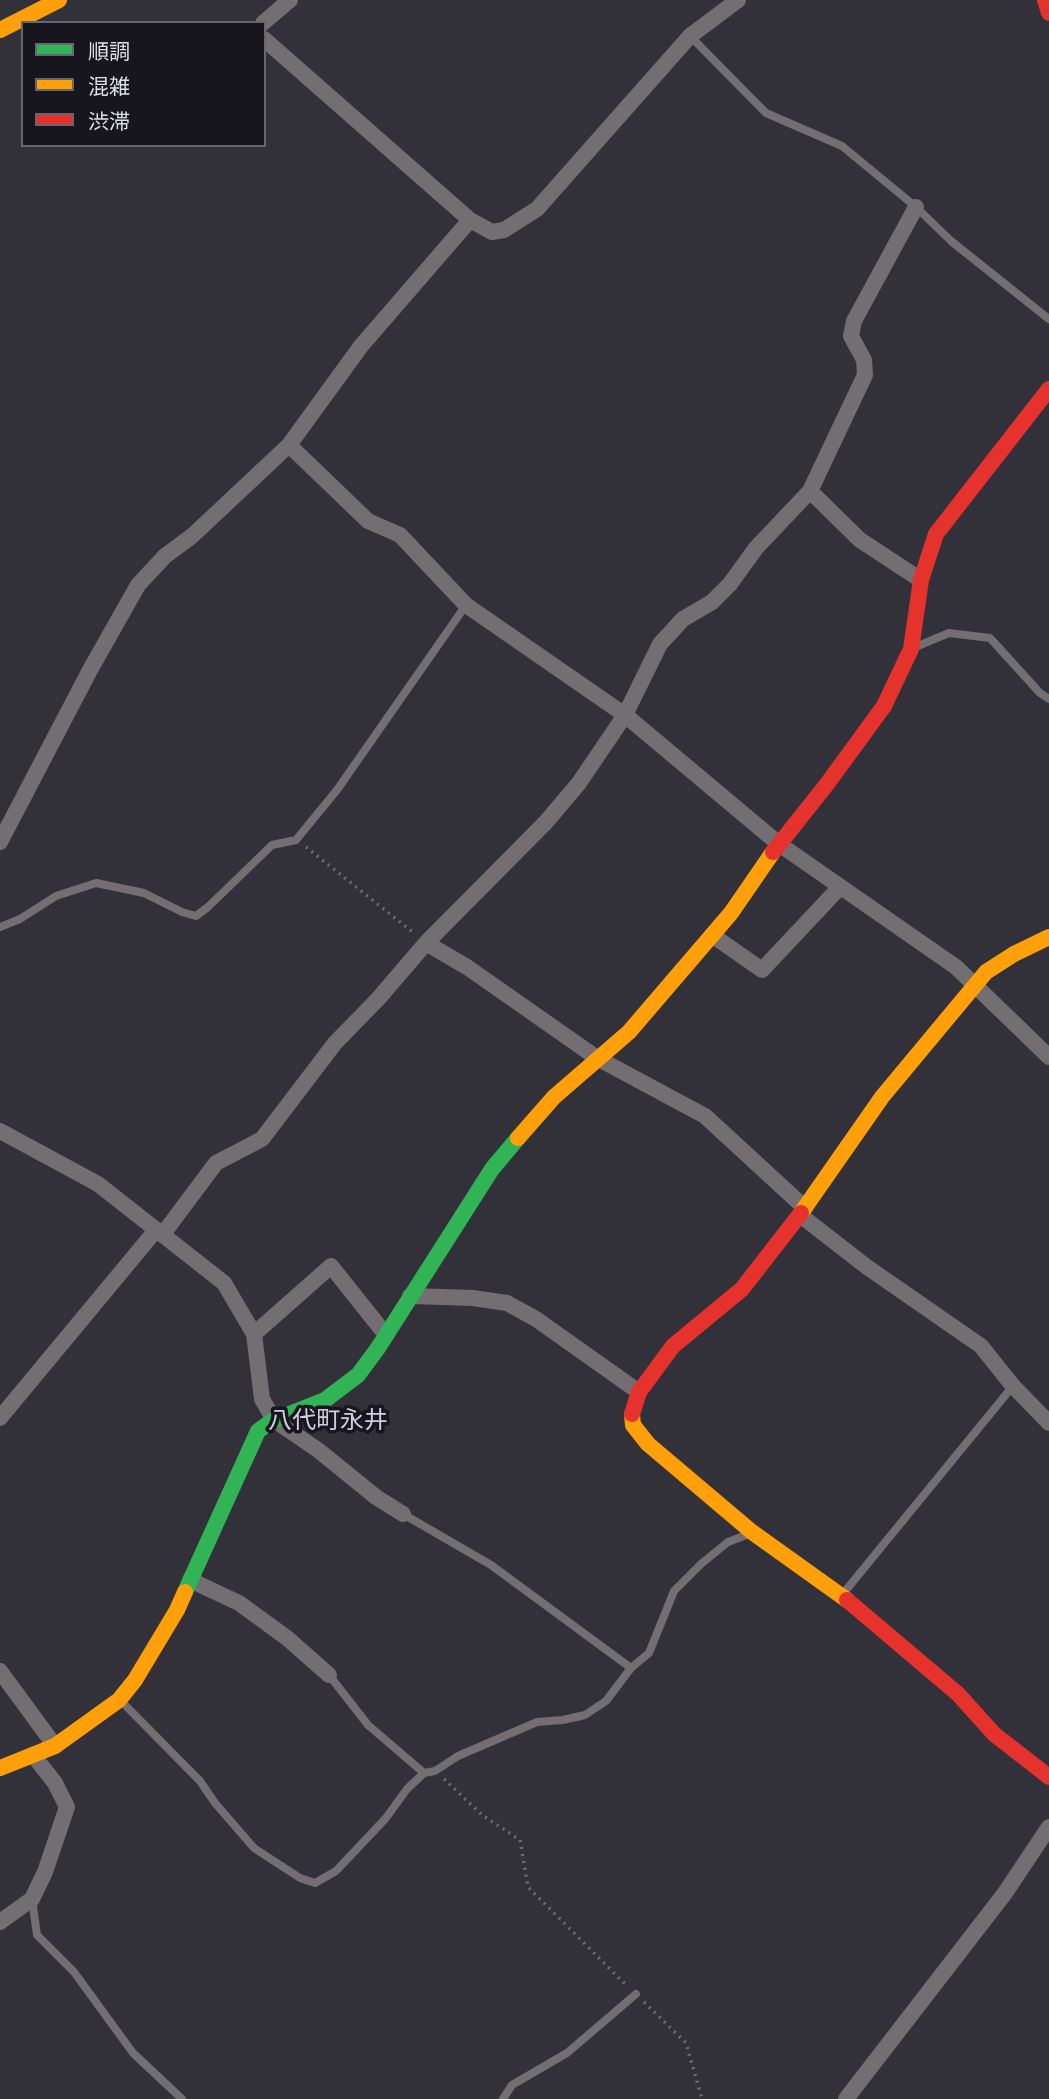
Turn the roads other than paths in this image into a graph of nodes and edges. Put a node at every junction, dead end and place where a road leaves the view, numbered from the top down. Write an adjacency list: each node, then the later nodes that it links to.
1 (59, 0): 7 (street)
2 (290, 0): 6 (street)
3 (738, 0): 8 (street)
4 (1045, 0): 5 (street)
5 (1049, 13)
6 (265, 21)
7 (0, 30)
8 (690, 36): 10 (lane); 11 (street)
9 (266, 41): 11 (street)
10 (916, 207): 12 (lane); 15 (street)
11 (471, 220): 14 (street)
12 (1049, 319)
13 (1049, 388): 16 (street)
14 (289, 445): 17 (street); 21 (street)
15 (810, 491): 16 (street); 20 (street)
16 (921, 580): 18 (street)
17 (466, 605): 20 (street); 24 (lane)
18 (911, 649): 19 (lane); 22 (street)
19 (1049, 699)
20 (625, 715): 22 (street); 27 (street)
21 (0, 842)
22 (779, 844): 23 (street); 25 (street)
23 (840, 887): 25 (street); 28 (street)
24 (0, 927)
25 (712, 935): 30 (street)
26 (1049, 937): 28 (street)
27 (426, 943): 30 (street); 33 (street)
28 (976, 985): 29 (street); 32 (street)
29 (1049, 1057)
30 (597, 1058): 32 (street); 34 (street)
31 (0, 1131): 33 (street)
32 (803, 1211): 37 (street); 38 (street)
33 (160, 1232): 35 (street); 39 (street)
34 (410, 1296): 36 (street); 38 (street)
35 (254, 1334): 36 (street); 40 (street)
36 (386, 1335): 40 (street)
37 (1013, 1386): 41 (street); 45 (lane)
38 (639, 1392): 43 (street)
39 (0, 1418)
40 (274, 1420): 42 (street); 44 (street)
41 (1049, 1423)
42 (402, 1514): 46 (lane)
43 (752, 1532): 45 (street); 46 (lane)
44 (190, 1580): 48 (street); 49 (street)
45 (842, 1596): 54 (street)
46 (631, 1668): 53 (lane)
47 (0, 1671): 50 (street)
48 (329, 1675): 53 (lane)
49 (120, 1700): 50 (street); 53 (lane)
50 (55, 1746): 51 (street)
51 (33, 1755): 52 (street); 56 (street)
52 (0, 1768)
53 (424, 1773)
54 (1049, 1777)
55 (1049, 1827): 61 (street)
56 (32, 1899): 57 (street); 59 (lane)
57 (0, 1922)
58 (636, 1994): 60 (lane)
59 (182, 2099)
60 (503, 2099)
61 (846, 2099)

